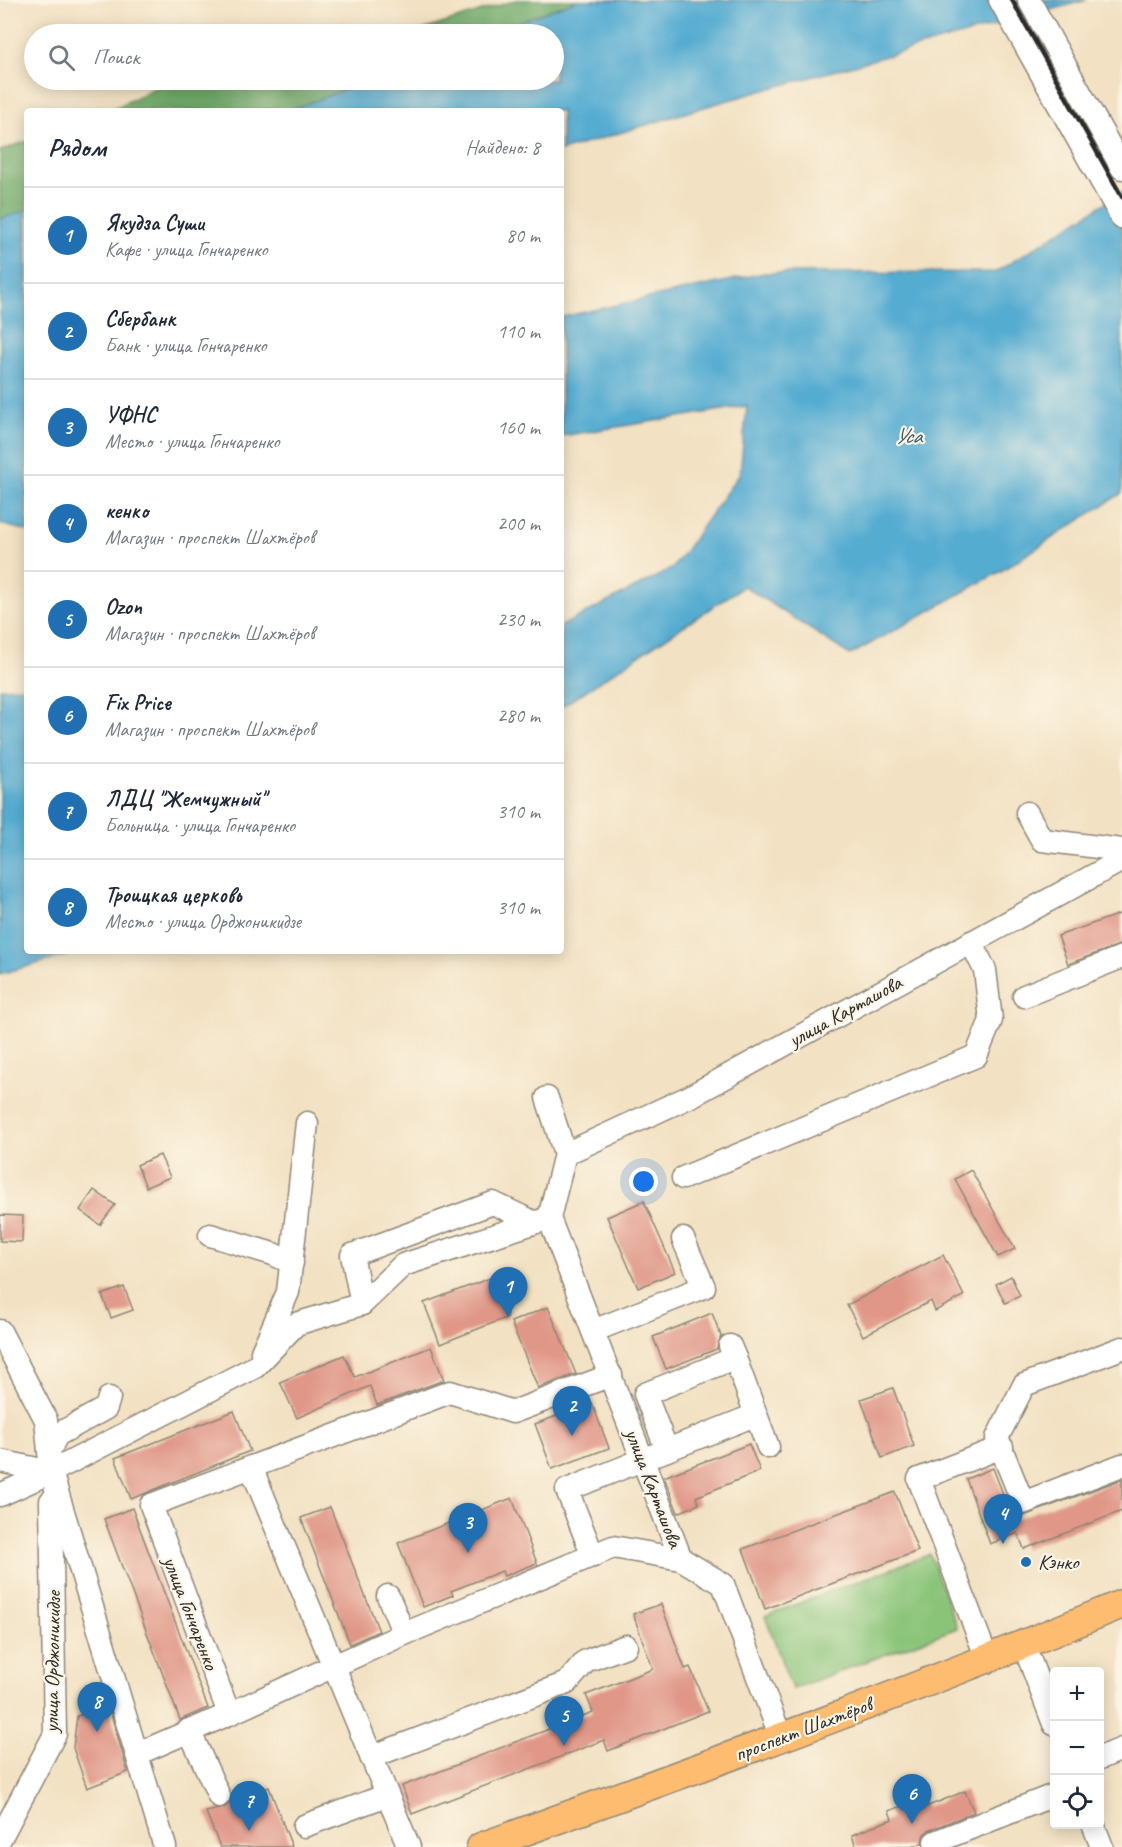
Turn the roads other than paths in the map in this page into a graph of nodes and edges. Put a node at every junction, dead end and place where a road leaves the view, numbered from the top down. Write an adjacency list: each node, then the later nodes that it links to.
1 (1000, 0): 4 (street)
2 (1029, 0): 3 (street)
3 (1122, 168)
4 (1122, 218)
5 (1027, 813): 6 (street)
6 (1122, 850)
7 (1122, 860): 8 (street, улица Карташова)
8 (972, 942): 13 (street, улица Карташова); 14 (street)
9 (1122, 957): 10 (street)
10 (1024, 996)
11 (547, 1098): 13 (street)
12 (307, 1123): 18 (street)
13 (565, 1154): 15 (street)
14 (683, 1178)
15 (541, 1220): 19 (street); 19 (street); 21 (street, улица Карташова)
16 (210, 1235): 18 (street)
17 (683, 1239): 21 (street)
18 (291, 1263): 23 (street)
19 (363, 1304): 23 (street)
20 (0, 1331): 32 (street)
21 (594, 1331): 24 (street, улица Карташова)
22 (1122, 1348): 28 (street)
23 (255, 1367): 32 (street)
24 (611, 1375): 30 (street, улица Карташова); 34 (street, улица Гончаренко)
25 (108, 1398): 32 (street)
26 (756, 1415): 27 (street); 29 (street); 29 (street)
27 (768, 1447)
28 (1002, 1447): 33 (street); 43 (street)
29 (667, 1450): 30 (street)
30 (644, 1460): 36 (street); 37 (street, улица Карташова)
31 (0, 1461): 32 (street)
32 (50, 1462): 35 (street); 50 (street); 58 (street, улица Орджоникидзе)
33 (1122, 1465)
34 (251, 1467): 44 (street); 45 (street, улица Гончаренко)
35 (0, 1495)
36 (592, 1556): 37 (street); 40 (street)
37 (681, 1559): 48 (street, улица Карташова)
38 (388, 1596): 40 (street)
39 (1122, 1604): 41 (main road, проспект Шахтёров)
40 (404, 1634): 44 (street)
41 (1024, 1645): 43 (main road, проспект Шахтёров); 46 (street)
42 (626, 1646): 52 (street)
43 (987, 1659): 48 (main road, проспект Шахтёров)
44 (334, 1666): 45 (street); 52 (street)
45 (230, 1714): 47 (street)
46 (1053, 1721)
47 (189, 1730): 50 (street); 54 (street)
48 (781, 1738): 62 (main road, проспект Шахтёров)
49 (1122, 1749): 51 (street)
50 (137, 1754): 60 (street)
51 (1104, 1756)
52 (371, 1757): 53 (street)
53 (387, 1795): 56 (street); 61 (street)
54 (219, 1796)
55 (1050, 1797): 59 (street)
56 (304, 1826)
57 (1095, 1829): 63 (street)
58 (0, 1839)
59 (935, 1842)
60 (165, 1847)
61 (409, 1847)
62 (481, 1847)
63 (1102, 1847)

